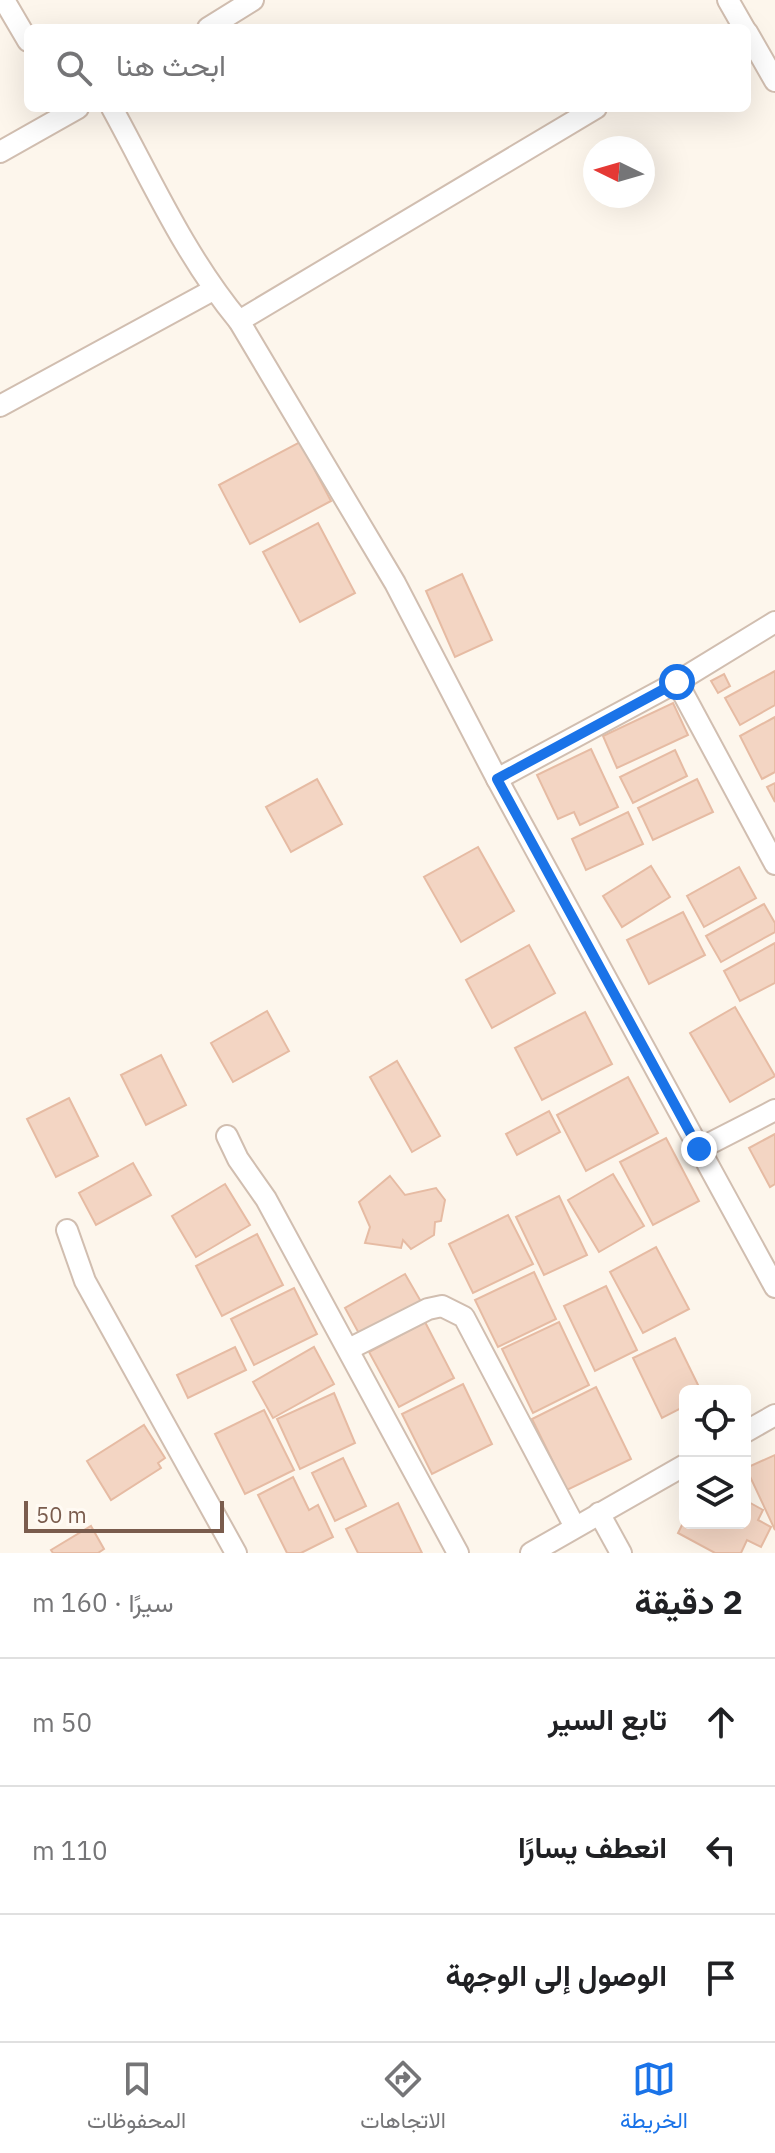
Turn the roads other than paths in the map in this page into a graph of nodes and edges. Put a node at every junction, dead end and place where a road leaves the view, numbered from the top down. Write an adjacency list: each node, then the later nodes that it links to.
1 (4, 0): 6 (street)
2 (728, 0): 5 (street)
3 (248, 1): 4 (street)
4 (214, 24)
5 (742, 24)
6 (24, 34)
7 (751, 39): 8 (street)
8 (775, 81)
9 (67, 112): 12 (street)
10 (114, 112): 13 (street)
11 (589, 112): 14 (street)
12 (0, 152)
13 (213, 290): 14 (street); 15 (street)
14 (239, 321): 18 (street)
15 (0, 406)
16 (775, 622): 17 (street)
17 (677, 682): 18 (street); 19 (street)
18 (497, 779): 22 (street)
19 (775, 864)
20 (775, 1110): 22 (street)
21 (227, 1136): 25 (street)
22 (699, 1149): 24 (street)
23 (67, 1230): 31 (street)
24 (775, 1287)
25 (349, 1349): 30 (street); 32 (street)
26 (775, 1415): 27 (street)
27 (751, 1429)
28 (679, 1468): 29 (street)
29 (599, 1513): 30 (street); 34 (street)
30 (575, 1527): 33 (street)
31 (236, 1553)
32 (458, 1553)
33 (531, 1553)
34 (621, 1553)

